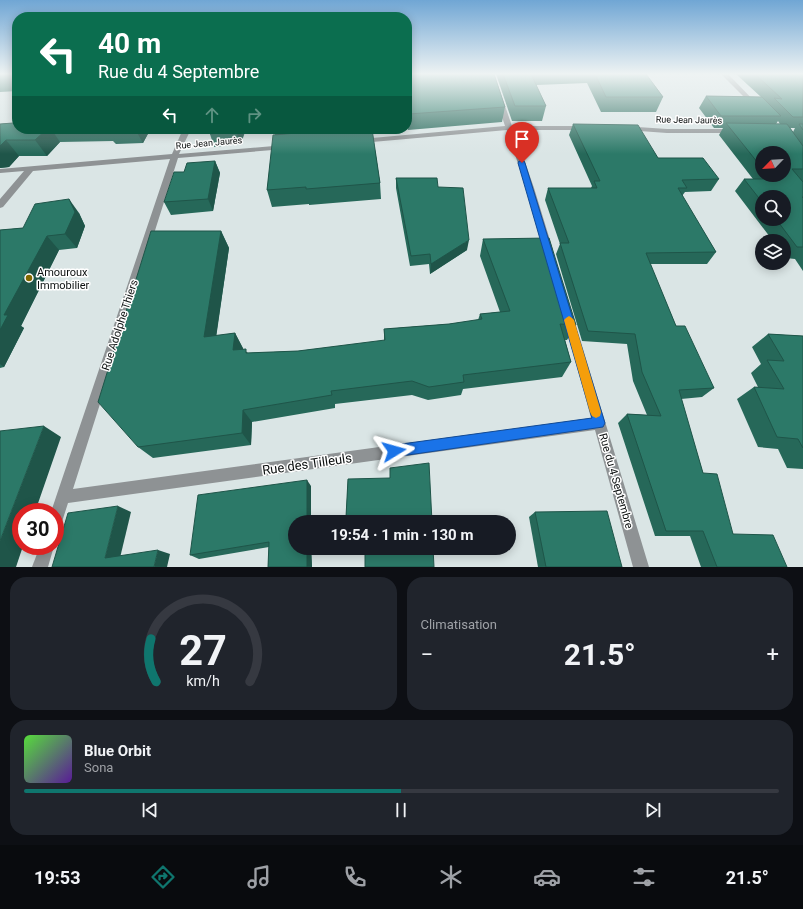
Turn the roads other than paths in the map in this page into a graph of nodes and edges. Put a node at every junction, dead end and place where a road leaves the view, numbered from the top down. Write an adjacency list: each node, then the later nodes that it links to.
1 (500, 100): 4 (street)
2 (750, 100): 3 (street)
3 (762, 112)
4 (510, 128): 5 (street); 9 (street); 15 (street)
5 (592, 128)
6 (621, 128): 7 (street, Rue Jean Jaurès)
7 (744, 131)
8 (185, 134): 11 (street, Rue Adolphe Thiers)
9 (351, 141)
10 (296, 146): 11 (street, Rue Jean Jaurès)
11 (176, 156): 12 (street, Rue Jean Jaurès); 18 (street, Rue Adolphe Thiers)
12 (31, 168): 13 (street, Rue Jean Jaurès); 14 (street)
13 (0, 171)
14 (0, 205)
15 (552, 264)
16 (566, 309): 17 (street, Rue du 4 Septembre)
17 (599, 423): 18 (street, Rue des Tilleuls); 22 (street, Rue du 4 Septembre)
18 (63, 497): 19 (street, Rue Adolphe Thiers)
19 (61, 503)
20 (44, 555): 21 (street)
21 (40, 567)
22 (641, 567)

